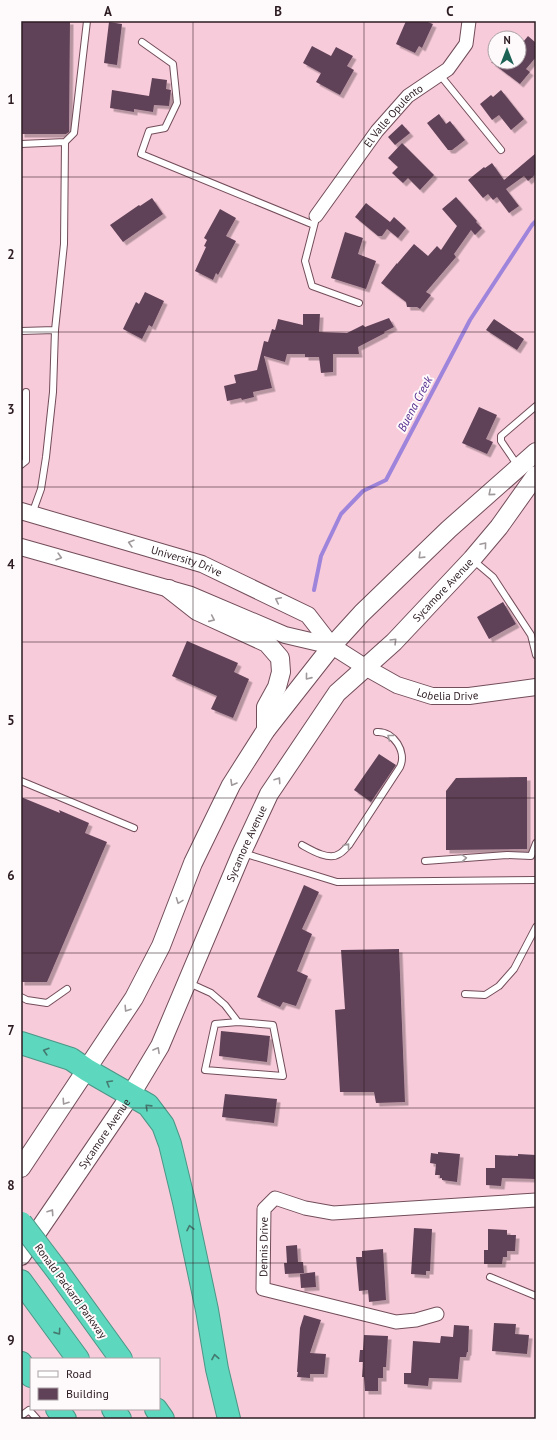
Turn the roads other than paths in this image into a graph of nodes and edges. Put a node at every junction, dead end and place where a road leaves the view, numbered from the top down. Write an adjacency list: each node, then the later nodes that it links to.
1 (87, 21): 5 (lane)
2 (469, 21): 4 (street, El Valle Opulento)
3 (142, 42): 8 (lane)
4 (440, 74): 7 (lane); 8 (street, El Valle Opulento)
5 (65, 142): 6 (lane); 10 (lane)
6 (21, 144)
7 (501, 150)
8 (315, 220): 9 (lane)
9 (359, 303)
10 (55, 330): 11 (lane); 18 (lane)
11 (21, 331)
12 (26, 392): 15 (lane)
13 (536, 406): 16 (lane)
14 (536, 452): 16 (main road)
15 (21, 465)
16 (519, 468): 22 (main road, one-way to 22)
17 (536, 475): 20 (main road, Sycamore Avenue, one-way to 17)
18 (26, 512): 22 (street, University Drive, one-way to 18)
19 (21, 547): 21 (street, University Drive, one-way to 21)
20 (472, 559): 23 (lane); 24 (main road, Sycamore Avenue, one-way to 20)
21 (169, 589): 22 (street, University Drive); 26 (main road, one-way to 26)
22 (332, 646): 24 (street, University Drive); 26 (main road, one-way to 26)
23 (536, 655)
24 (365, 667): 25 (street, Lobelia Drive); 32 (main road, Sycamore Avenue, one-way to 24)
25 (536, 687)
26 (266, 730): 42 (main road, one-way to 42)
27 (377, 732): 31 (lane, one-way to 27)
28 (21, 781): 29 (lane)
29 (134, 828)
30 (536, 842): 33 (lane, one-way to 30)
31 (302, 845)
32 (242, 852): 34 (lane); 36 (main road, Sycamore Avenue)
33 (425, 861)
34 (536, 880)
35 (536, 927): 38 (lane)
36 (188, 982): 40 (lane); 43 (main road, Sycamore Avenue, one-way to 36)
37 (67, 989): 39 (lane)
38 (465, 994)
39 (21, 997)
40 (238, 1022): 40 (lane)
41 (21, 1042): 42 (highway, one-way to 41)
42 (87, 1070): 43 (highway, one-way to 42); 44 (main road, one-way to 44)
43 (130, 1096): 47 (main road, Sycamore Avenue, one-way to 43); 64 (highway, one-way to 43)
44 (21, 1168)
45 (536, 1200): 51 (street, Dennis Drive)
46 (21, 1223): 53 (highway, Ronald Packard Parkway, bridge)
47 (21, 1256)
48 (490, 1277): 50 (lane)
49 (21, 1280): 52 (highway, one-way to 52)
50 (536, 1296)
51 (437, 1314)
52 (77, 1358)
53 (120, 1358)
54 (21, 1363): 55 (highway)
55 (30, 1375)
56 (58, 1410): 61 (highway)
57 (114, 1410): 62 (highway)
58 (157, 1410): 63 (highway)
59 (21, 1416): 60 (lane)
60 (37, 1419)
61 (65, 1419)
62 (120, 1419)
63 (163, 1419)
64 (229, 1419)

